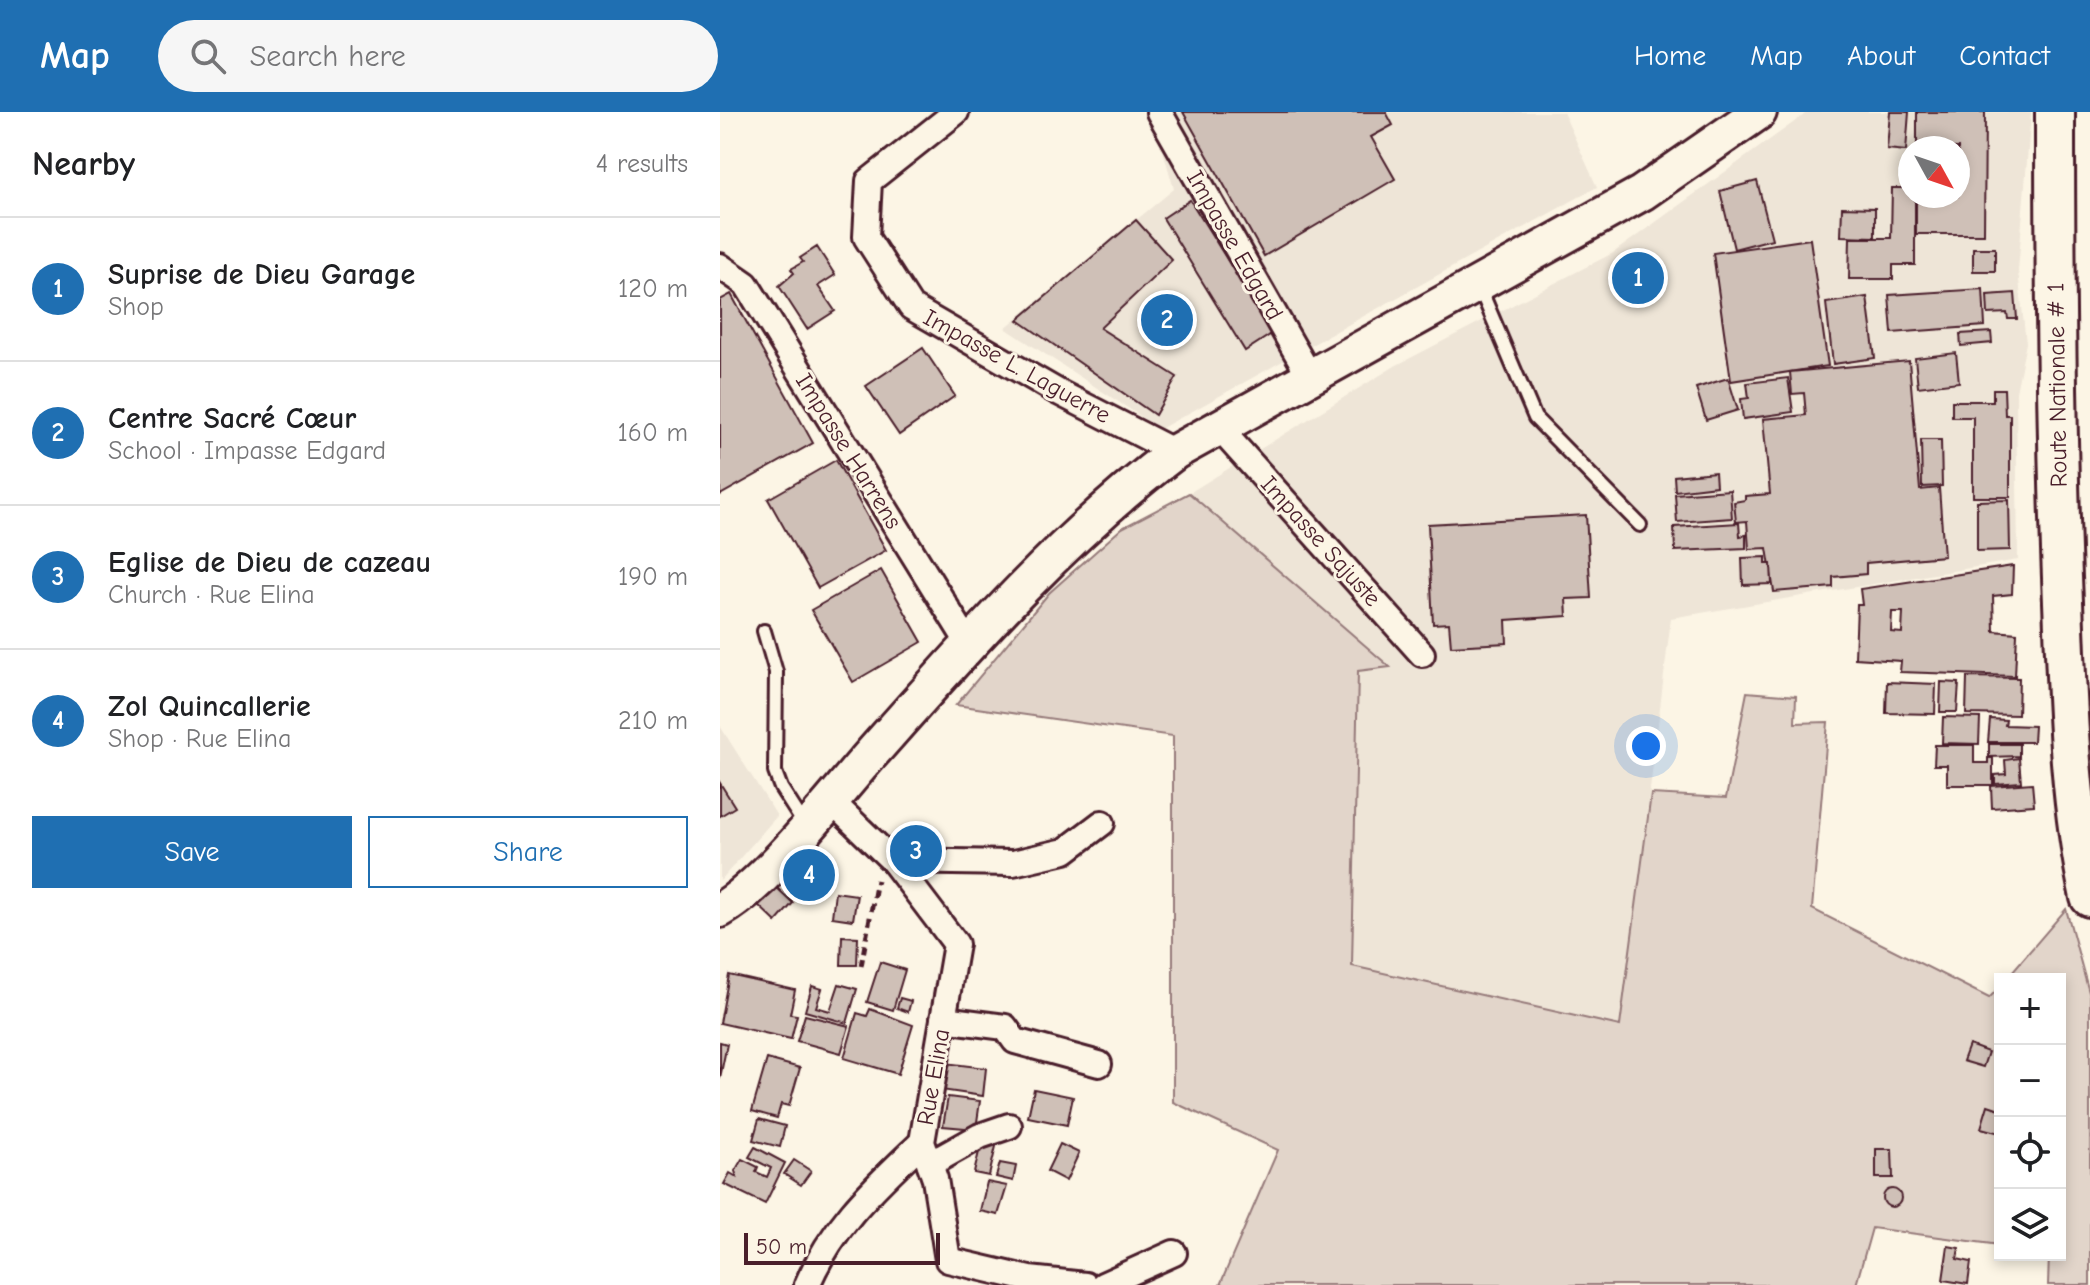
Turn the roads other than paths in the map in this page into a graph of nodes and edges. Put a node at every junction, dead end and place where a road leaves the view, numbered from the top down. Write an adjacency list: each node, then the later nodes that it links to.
1 (956, 112): 9 (street, Impasse L. Laguerre)
2 (1159, 112): 7 (street, Impasse Edgard)
3 (1759, 112): 6 (main road)
4 (2055, 112): 18 (main road, Route Nationale # 1)
5 (720, 266): 12 (street, Impasse Harrens)
6 (1478, 283): 7 (main road); 10 (lane)
7 (1311, 378): 8 (main road)
8 (1220, 429): 9 (main road); 13 (street, Impasse Sajuste)
9 (1175, 452): 12 (main road)
10 (1640, 525)
11 (764, 631): 16 (lane)
12 (969, 644): 14 (main road)
13 (1422, 654)
14 (830, 800): 16 (main road); 17 (street, Rue Elina)
15 (1102, 823): 17 (street)
16 (806, 827): 19 (main road)
17 (888, 856): 20 (street, Rue Elina)
18 (2090, 895)
19 (720, 910)
20 (943, 1019): 21 (street); 23 (street, Rue Elina)
21 (1099, 1064)
22 (1009, 1126): 23 (street)
23 (926, 1153): 25 (street); 26 (street, Rue Elina)
24 (1174, 1253): 27 (street)
25 (807, 1285)
26 (1085, 1285)
27 (1103, 1285)

